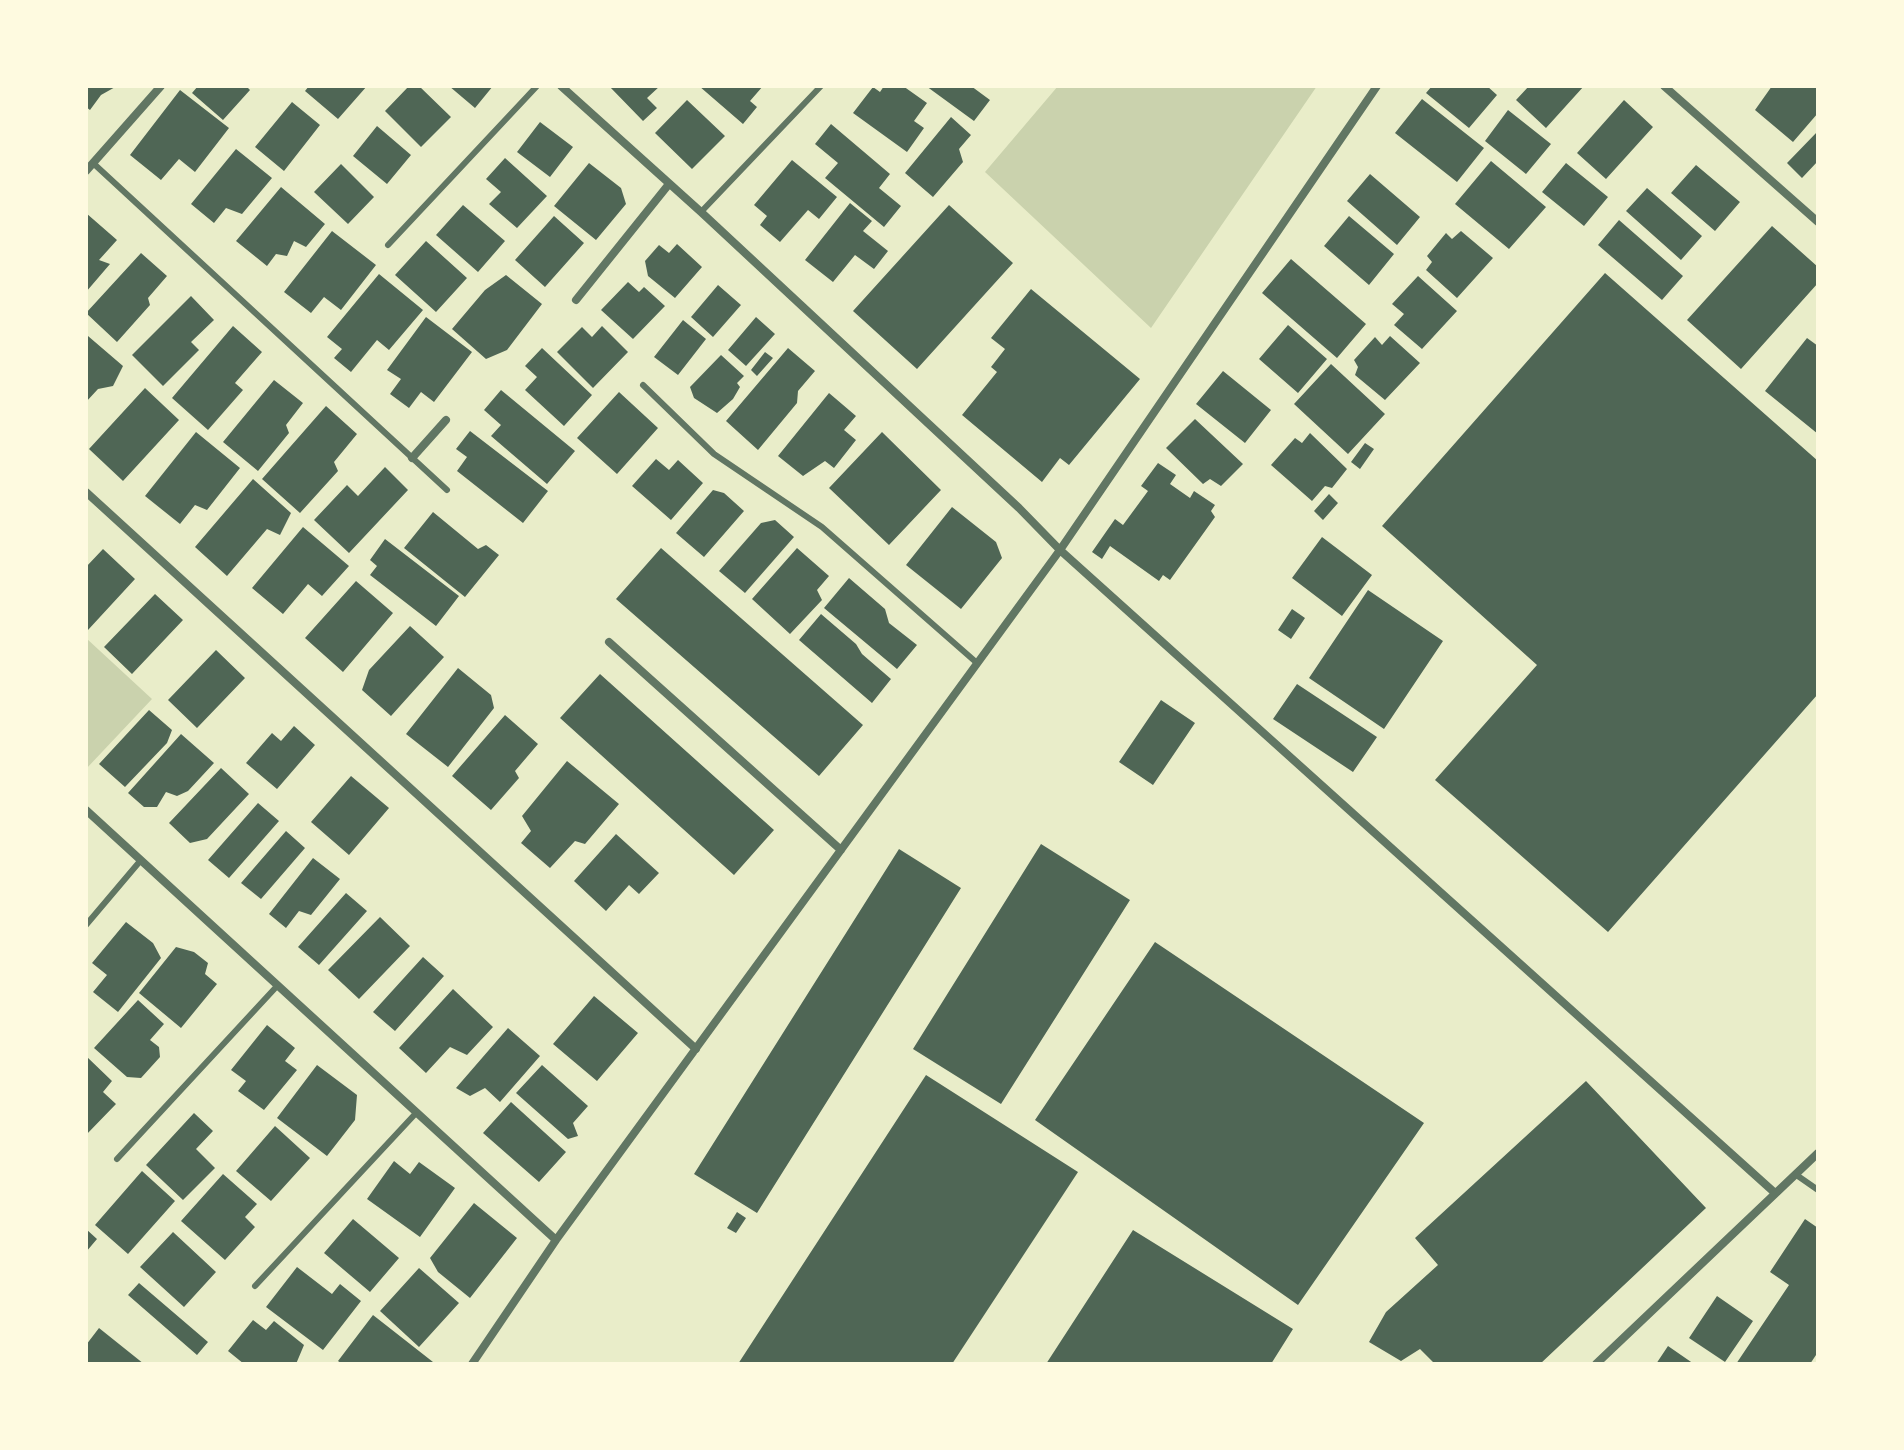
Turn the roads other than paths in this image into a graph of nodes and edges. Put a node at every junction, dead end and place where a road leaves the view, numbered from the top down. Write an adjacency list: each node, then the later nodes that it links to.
1 (161, 86): 7 (street)
2 (537, 86): 11 (lane)
3 (561, 86): 8 (street)
4 (821, 86): 9 (lane)
5 (1377, 86): 18 (street)
6 (1664, 86): 10 (street)
7 (88, 164): 15 (lane)
8 (669, 184): 9 (street); 12 (street)
9 (701, 212): 18 (street)
10 (1818, 222)
11 (388, 245)
12 (576, 300)
13 (643, 385): 20 (lane)
14 (446, 420): 15 (street)
15 (412, 458): 16 (lane)
16 (447, 490)
17 (86, 492): 26 (street)
18 (1060, 550): 20 (street); 32 (street)
19 (609, 642): 22 (street)
20 (977, 663): 22 (street)
21 (86, 810): 23 (street)
22 (841, 850): 26 (street)
23 (141, 860): 24 (lane); 25 (street)
24 (86, 925)
25 (278, 985): 27 (street); 29 (lane)
26 (696, 1049): 33 (street)
27 (417, 1112): 33 (street); 34 (lane)
28 (1818, 1153): 30 (street)
29 (117, 1159)
30 (1795, 1174): 31 (lane); 32 (street)
31 (1818, 1190)
32 (1775, 1193): 36 (street)
33 (556, 1240): 35 (street)
34 (255, 1286)
35 (472, 1364)
36 (1596, 1364)

